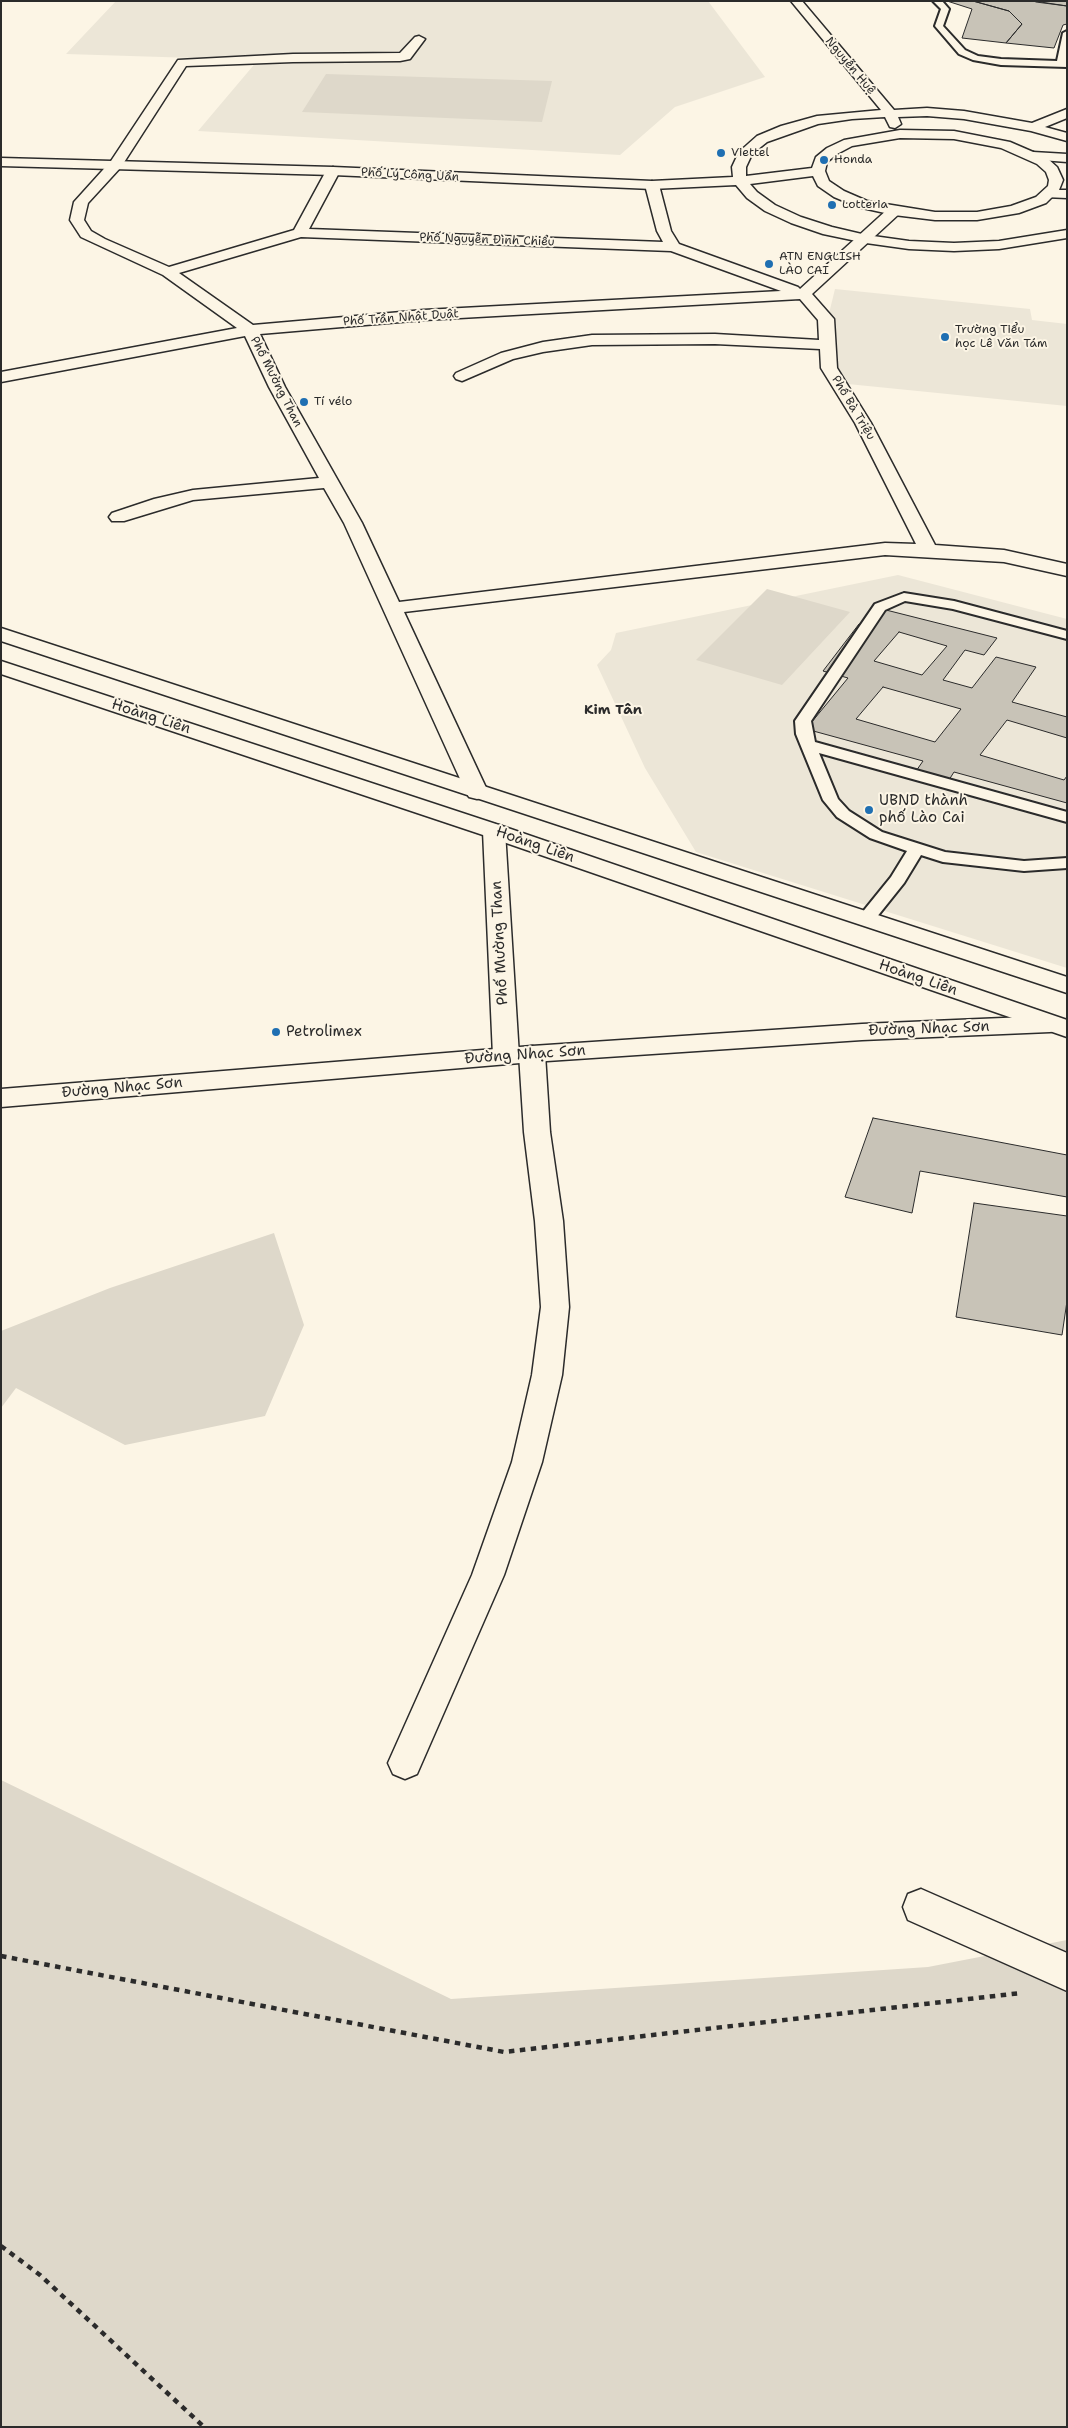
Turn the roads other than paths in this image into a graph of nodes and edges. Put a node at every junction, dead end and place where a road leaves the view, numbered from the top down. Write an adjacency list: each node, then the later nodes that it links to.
1 (796, 1): 6 (street, Nguyễn Huệ)
2 (937, 1): 5 (lane)
3 (1067, 33): 5 (lane)
4 (419, 39): 14 (street, Phố Mường Than)
5 (1064, 64)
6 (889, 112): 8 (street); 9 (street, Nguyễn Huệ); 17 (street)
7 (1067, 113): 8 (street)
8 (1033, 127): 10 (street)
9 (900, 134): 11 (street); 16 (street)
10 (1067, 137)
11 (1033, 156): 12 (street); 20 (street)
12 (1067, 158)
13 (1, 162): 14 (street, Phố Lý Công Uẩn)
14 (116, 164): 15 (street, Phố Lý Công Uẩn); 27 (street, Phố Mường Than)
15 (333, 171): 18 (street, Phố Lý Công Uẩn); 23 (street)
16 (818, 171): 17 (street, Phố Lý Công Uẩn); 22 (street)
17 (740, 181): 18 (street, Phố Lý Công Uẩn); 25 (street)
18 (652, 186): 26 (street)
19 (1067, 194): 20 (street)
20 (1045, 197): 21 (street); 22 (street)
21 (1067, 209)
22 (894, 212): 25 (street)
23 (300, 233): 26 (street, Phố Nguyễn Đình Chiểu); 27 (street, Phố Nguyễn Đình Chiểu)
24 (1067, 234): 25 (street)
25 (866, 239): 28 (street)
26 (673, 247): 28 (street, Phố Nguyễn Đình Chiểu)
27 (168, 272): 29 (street, Phố Mường Than)
28 (804, 294): 29 (street, Phố Trần Nhật Duật); 30 (street, Phố Bà Triệu)
29 (250, 330): 32 (street, Phố Trần Nhật Duật); 33 (street, Phố Mường Than)
30 (827, 345): 31 (street); 35 (street, Phố Bà Triệu)
31 (462, 376)
32 (1, 377)
33 (330, 482): 34 (street); 37 (street, Phố Mường Than)
34 (118, 517)
35 (928, 550): 36 (street); 37 (street)
36 (1067, 570)
37 (393, 608): 42 (street, Phố Mường Than)
38 (1, 634): 42 (street, Hoàng Liên)
39 (1067, 635): 41 (lane)
40 (1, 667): 44 (street, Hoàng Liên)
41 (809, 745): 43 (lane); 45 (lane)
42 (477, 792): 44 (street, Phố Mường Than); 47 (street, Hoàng Liên)
43 (1067, 817)
44 (494, 831): 48 (street, Hoàng Liên); 51 (street, Phố Mường Than)
45 (916, 850): 46 (lane); 47 (lane)
46 (1067, 863)
47 (866, 919): 48 (street); 49 (street, Hoàng Liên)
48 (844, 952): 50 (street, Hoàng Liên)
49 (1067, 985)
50 (1061, 1021): 51 (street, Đường Nhạc Sơn)
51 (519, 1055): 52 (street, Đường Nhạc Sơn); 53 (street, Phố Mường Than)
52 (1, 1098)
53 (405, 1763)
54 (921, 1907): 55 (street)
55 (1067, 1972)

